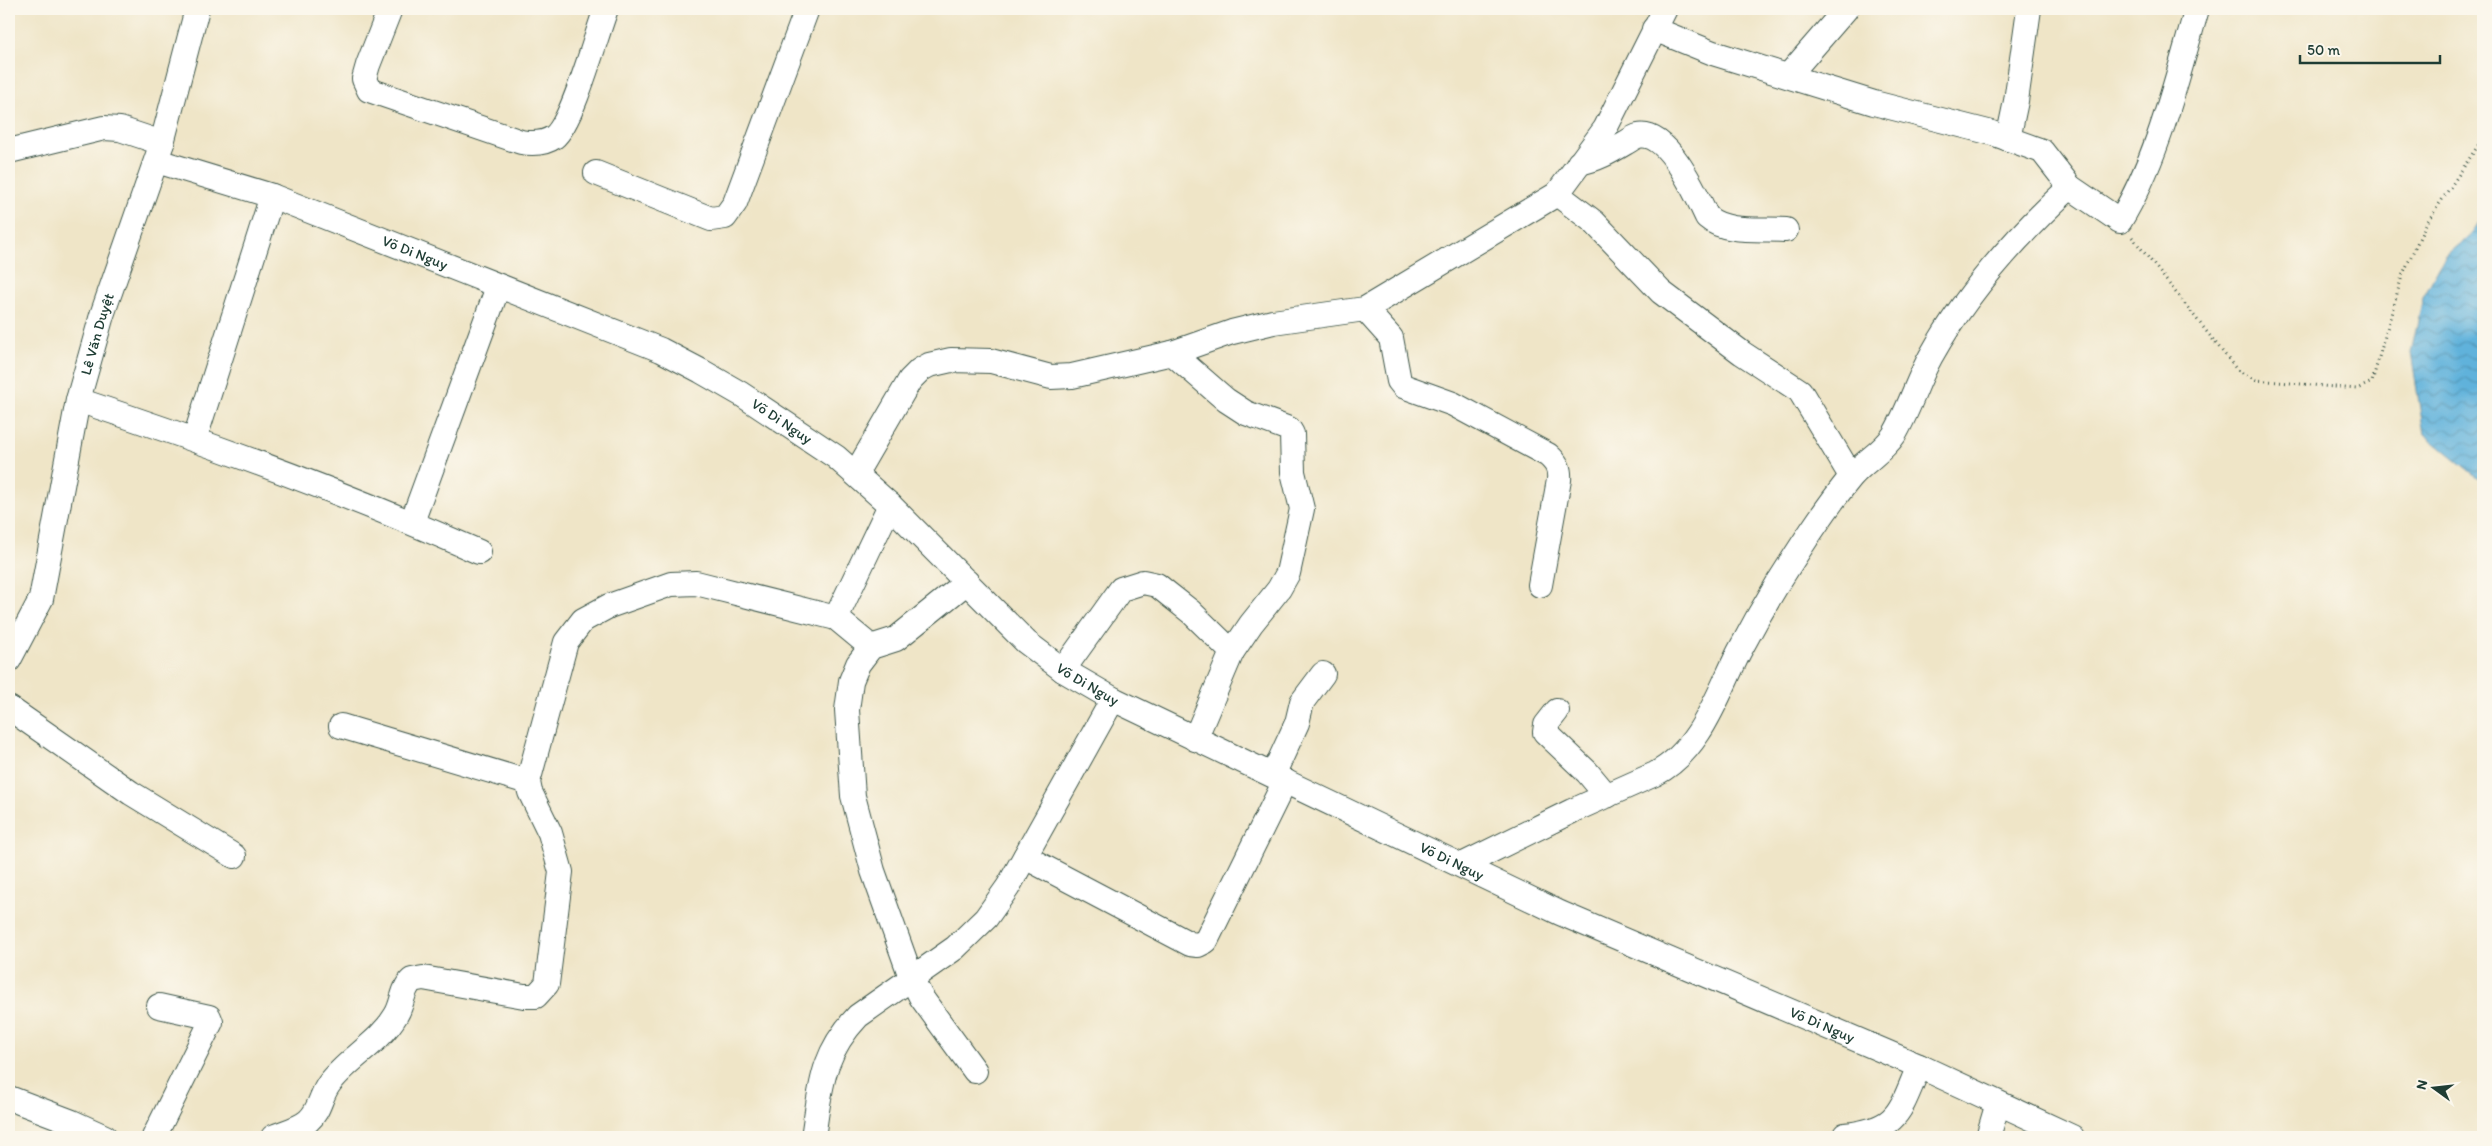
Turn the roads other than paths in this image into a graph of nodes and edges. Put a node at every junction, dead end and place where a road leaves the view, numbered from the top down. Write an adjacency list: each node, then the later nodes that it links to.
1 (197, 9): 13 (street, Lê Văn Duyệt)
2 (390, 9): 3 (street)
3 (606, 9)
4 (808, 9): 15 (street)
5 (1665, 9): 9 (street)
6 (1846, 9): 10 (street)
7 (2029, 9): 11 (street)
8 (2196, 9): 16 (street)
9 (1654, 30): 10 (street); 14 (street)
10 (1788, 76): 11 (street)
11 (2008, 139): 16 (street)
12 (9, 151): 13 (street, Võ Di Nguy)
13 (160, 152): 18 (street, Võ Di Nguy); 23 (street, Lê Văn Duyệt)
14 (1579, 163): 17 (street); 19 (street)
15 (596, 173)
16 (2070, 187): 26 (street)
17 (1557, 194): 21 (street); 26 (street)
18 (272, 196): 20 (street, Võ Di Nguy); 24 (street)
19 (1786, 230)
20 (498, 287): 25 (street, Võ Di Nguy); 28 (street)
21 (1365, 309): 22 (street); 31 (street)
22 (1172, 353): 25 (street); 34 (street)
23 (78, 400): 24 (street); 35 (street, Lê Văn Duyệt)
24 (195, 438): 28 (street)
25 (856, 473): 27 (street, Võ Di Nguy)
26 (1851, 476): 45 (street)
27 (890, 505): 30 (street, Võ Di Nguy); 32 (street)
28 (412, 522): 29 (street)
29 (479, 552)
30 (967, 582): 33 (street); 36 (street, Võ Di Nguy)
31 (1540, 585)
32 (836, 618): 33 (street); 44 (street)
33 (871, 647): 49 (street)
34 (1232, 652): 36 (street); 42 (street)
35 (9, 660)
36 (1062, 670): 38 (street, Võ Di Nguy)
37 (1323, 674): 43 (street)
38 (1113, 699): 42 (street, Võ Di Nguy); 47 (street)
39 (9, 708): 46 (street)
40 (1557, 711): 45 (street)
41 (342, 726): 44 (street)
42 (1195, 739): 43 (street, Võ Di Nguy)
43 (1279, 778): 47 (street); 48 (street, Võ Di Nguy)
44 (528, 782): 58 (street)
45 (1607, 796): 48 (street)
46 (234, 856)
47 (1026, 857): 49 (street)
48 (1462, 864): 51 (street, Võ Di Nguy)
49 (911, 977): 52 (street); 59 (street)
50 (159, 1006): 57 (street)
51 (1919, 1066): 54 (street, Võ Di Nguy); 55 (street)
52 (975, 1072)
53 (9, 1098): 56 (street)
54 (1998, 1103): 60 (street); 61 (street, Võ Di Nguy)
55 (1844, 1135)
56 (105, 1137)
57 (154, 1137)
58 (273, 1137)
59 (813, 1137)
60 (1988, 1137)
61 (2072, 1137)

